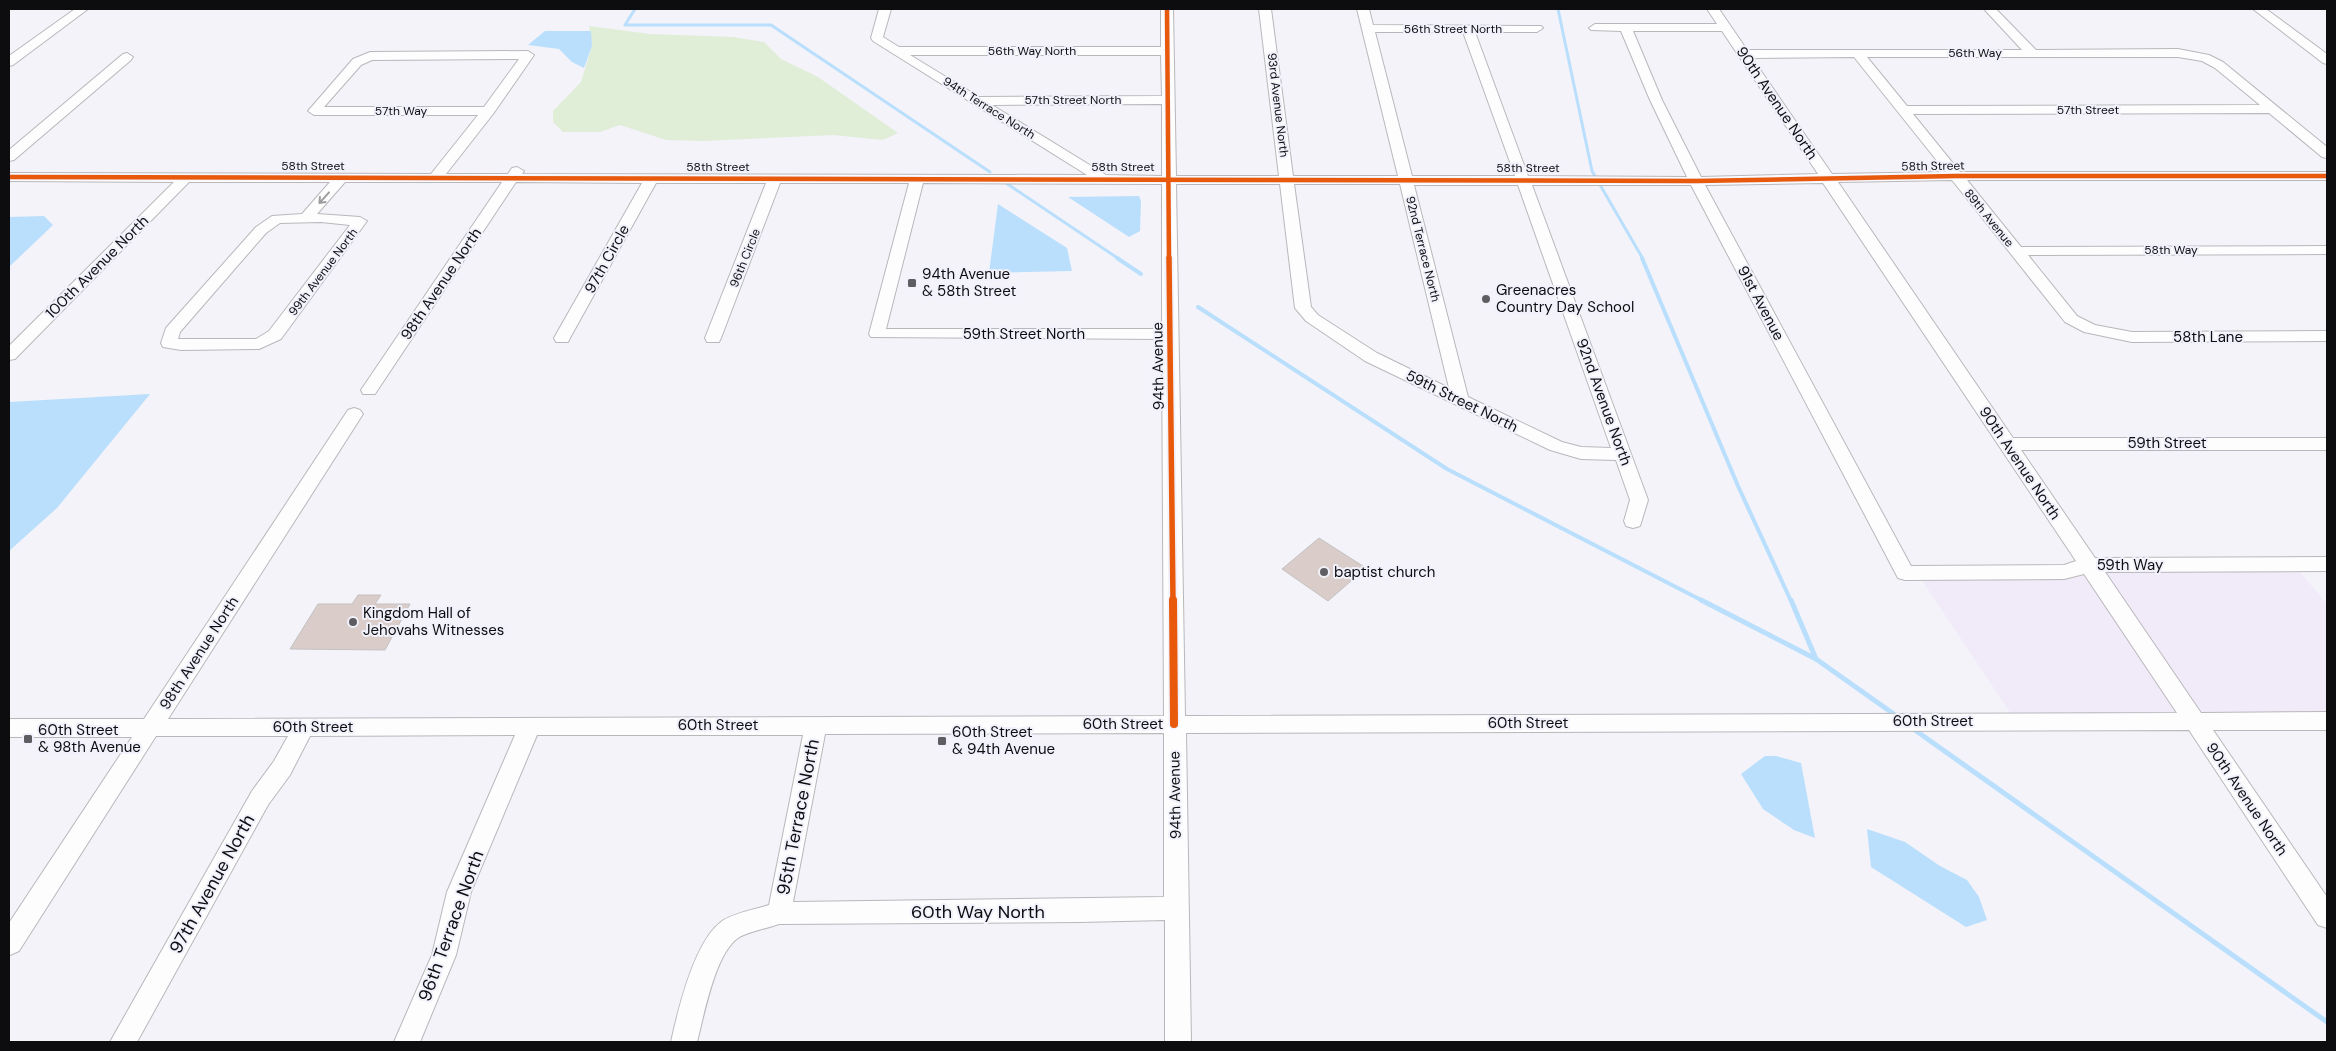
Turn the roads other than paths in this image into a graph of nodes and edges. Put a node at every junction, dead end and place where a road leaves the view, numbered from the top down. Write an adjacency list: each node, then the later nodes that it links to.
1 (82, 9): 23 (street)
2 (885, 9): 16 (street, 94th Terrace North)
3 (1168, 9): 15 (street, 94th Avenue)
4 (1265, 9): 46 (street, 93rd Avenue North)
5 (1363, 9): 13 (street, 92nd Terrace North)
6 (1713, 9): 9 (street, 90th Avenue North)
7 (1990, 9): 17 (street)
8 (2259, 9): 22 (street)
9 (1726, 27): 12 (street); 18 (street, 90th Avenue North)
10 (1537, 28): 14 (street, 56th Street North)
11 (1595, 28): 12 (street)
12 (1626, 28): 51 (street, 91st Avenue)
13 (1368, 29): 14 (street, 56th Street North); 47 (street, 92nd Terrace North)
14 (1468, 29): 48 (street, 92nd Avenue North)
15 (1167, 51): 16 (street, 56th Way North); 24 (street, 94th Avenue)
16 (896, 52): 25 (street, 94th Terrace North)
17 (2032, 52): 19 (street, 56th Way); 26 (street, 56th Way)
18 (1744, 54): 19 (street, 56th Way); 43 (street, 90th Avenue North)
19 (1857, 54): 27 (street, 89th Avenue)
20 (528, 56): 28 (street); 28 (street, 57th Way)
21 (127, 57): 30 (street)
22 (2327, 60)
23 (9, 62)
24 (1168, 100): 25 (street, 57th Street North); 42 (street, 94th Avenue)
25 (978, 101): 41 (street, 94th Terrace North)
26 (2273, 109): 27 (street, 57th Street); 29 (street, 56th Way)
27 (1903, 110): 32 (street, 89th Avenue)
28 (488, 111): 37 (street)
29 (2327, 154)
30 (9, 158)
31 (514, 174): 37 (street, 58th Street); 44 (street, 58th Street); 65 (street, 98th Avenue North)
32 (1956, 176): 33 (street, 58th Street); 43 (street, 58th Street); 54 (street, 89th Avenue)
33 (2327, 176)
34 (9, 177): 38 (street, 58th Street)
35 (342, 177): 36 (street, 58th Street); 38 (street, 58th Street); 53 (street, one-way to 53)
36 (358, 177): 37 (street, 58th Street); 52 (street)
37 (436, 177)
38 (185, 178): 64 (street, 100th Avenue North)
39 (775, 178): 44 (street, 58th Street); 45 (street, 58th Street); 61 (street, 96th Circle)
40 (1018, 178): 41 (street, 58th Street); 45 (street, 58th Street)
41 (1101, 178): 42 (street, 58th Street)
42 (1168, 178): 46 (street, 58th Street); 58 (street, 94th Avenue)
43 (1828, 178): 51 (street, 58th Street); 68 (street, 90th Avenue North)
44 (651, 179): 60 (street, 97th Circle)
45 (917, 179): 58 (street, 59th Street North)
46 (1287, 179): 47 (street, 58th Street); 56 (street, 93rd Avenue North)
47 (1406, 179): 48 (street, 58th Street); 66 (street, 92nd Terrace North)
48 (1522, 179): 49 (street, 58th Street); 70 (street, 92nd Avenue North)
49 (1581, 180): 50 (street, 58th Street)
50 (1614, 180): 51 (street, 58th Street)
51 (1696, 181): 74 (street, 91st Avenue)
52 (321, 218): 53 (street); 63 (street, 99th Avenue North)
53 (305, 219): 62 (street)
54 (2015, 250): 55 (street, 58th Way); 57 (street, 89th Avenue)
55 (2327, 250)
56 (1312, 318): 66 (street, 59th Street North)
57 (2090, 329): 59 (street, 58th Lane)
58 (1170, 334): 79 (street, 94th Avenue)
59 (2327, 336)
60 (562, 338)
61 (713, 338)
62 (169, 343): 63 (street)
63 (259, 344)
64 (9, 355)
65 (369, 390)
66 (1461, 402): 70 (street, 59th Street North)
67 (354, 414): 82 (street, 98th Avenue North)
68 (2007, 444): 69 (street, 59th Street); 73 (street, 90th Avenue North)
69 (2327, 444)
70 (1623, 454): 71 (street, 92nd Avenue North)
71 (1633, 521)
72 (2327, 564): 73 (street, 59th Way)
73 (2089, 565): 74 (street, 59th Way); 75 (street, 90th Avenue North)
74 (1905, 573)
75 (2194, 720): 76 (street, 60th Street); 77 (street, 60th Street); 87 (street, 90th Avenue North)
76 (1936, 721): 78 (street, 60th Street)
77 (2327, 721)
78 (1873, 722): 79 (street, 60th Street)
79 (1174, 724): 80 (street, 60th Street); 85 (street, 94th Avenue)
80 (816, 725): 81 (street, 60th Street); 86 (street, 95th Terrace North)
81 (530, 726): 83 (street, 60th Street); 90 (street, 96th Terrace North)
82 (151, 727): 83 (street, 60th Street); 84 (street, 60th Street); 88 (street, 98th Avenue North)
83 (304, 727): 89 (street, 97th Avenue North)
84 (9, 728)
85 (1176, 908): 86 (street, 60th Way North); 92 (street, 94th Avenue)
86 (779, 913): 91 (street, 95th Terrace North)
87 (2327, 917)
88 (10, 943)
89 (123, 1042)
90 (407, 1042)
91 (684, 1042)
92 (1178, 1042)

